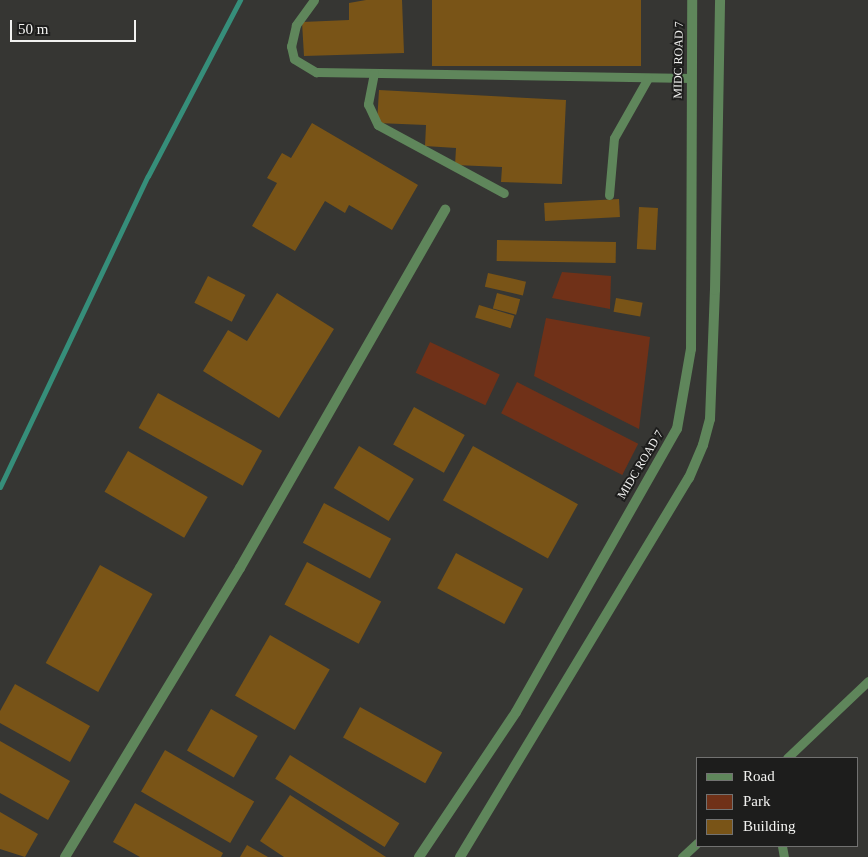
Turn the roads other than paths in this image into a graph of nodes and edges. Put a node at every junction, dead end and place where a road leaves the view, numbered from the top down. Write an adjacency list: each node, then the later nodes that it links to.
1 (314, 0): 4 (lane)
2 (692, 0): 6 (street, MIDC ROAD 7)
3 (720, 0): 15 (street)
4 (374, 73): 5 (lane); 7 (lane)
5 (648, 78): 6 (lane); 8 (lane)
6 (691, 78): 14 (street, MIDC ROAD 7)
7 (504, 193)
8 (609, 195)
9 (445, 210): 13 (street)
10 (868, 681): 11 (lane)
11 (788, 757)
12 (696, 844): 16 (lane)
13 (65, 857)
14 (419, 857)
15 (460, 857)
16 (682, 857)

